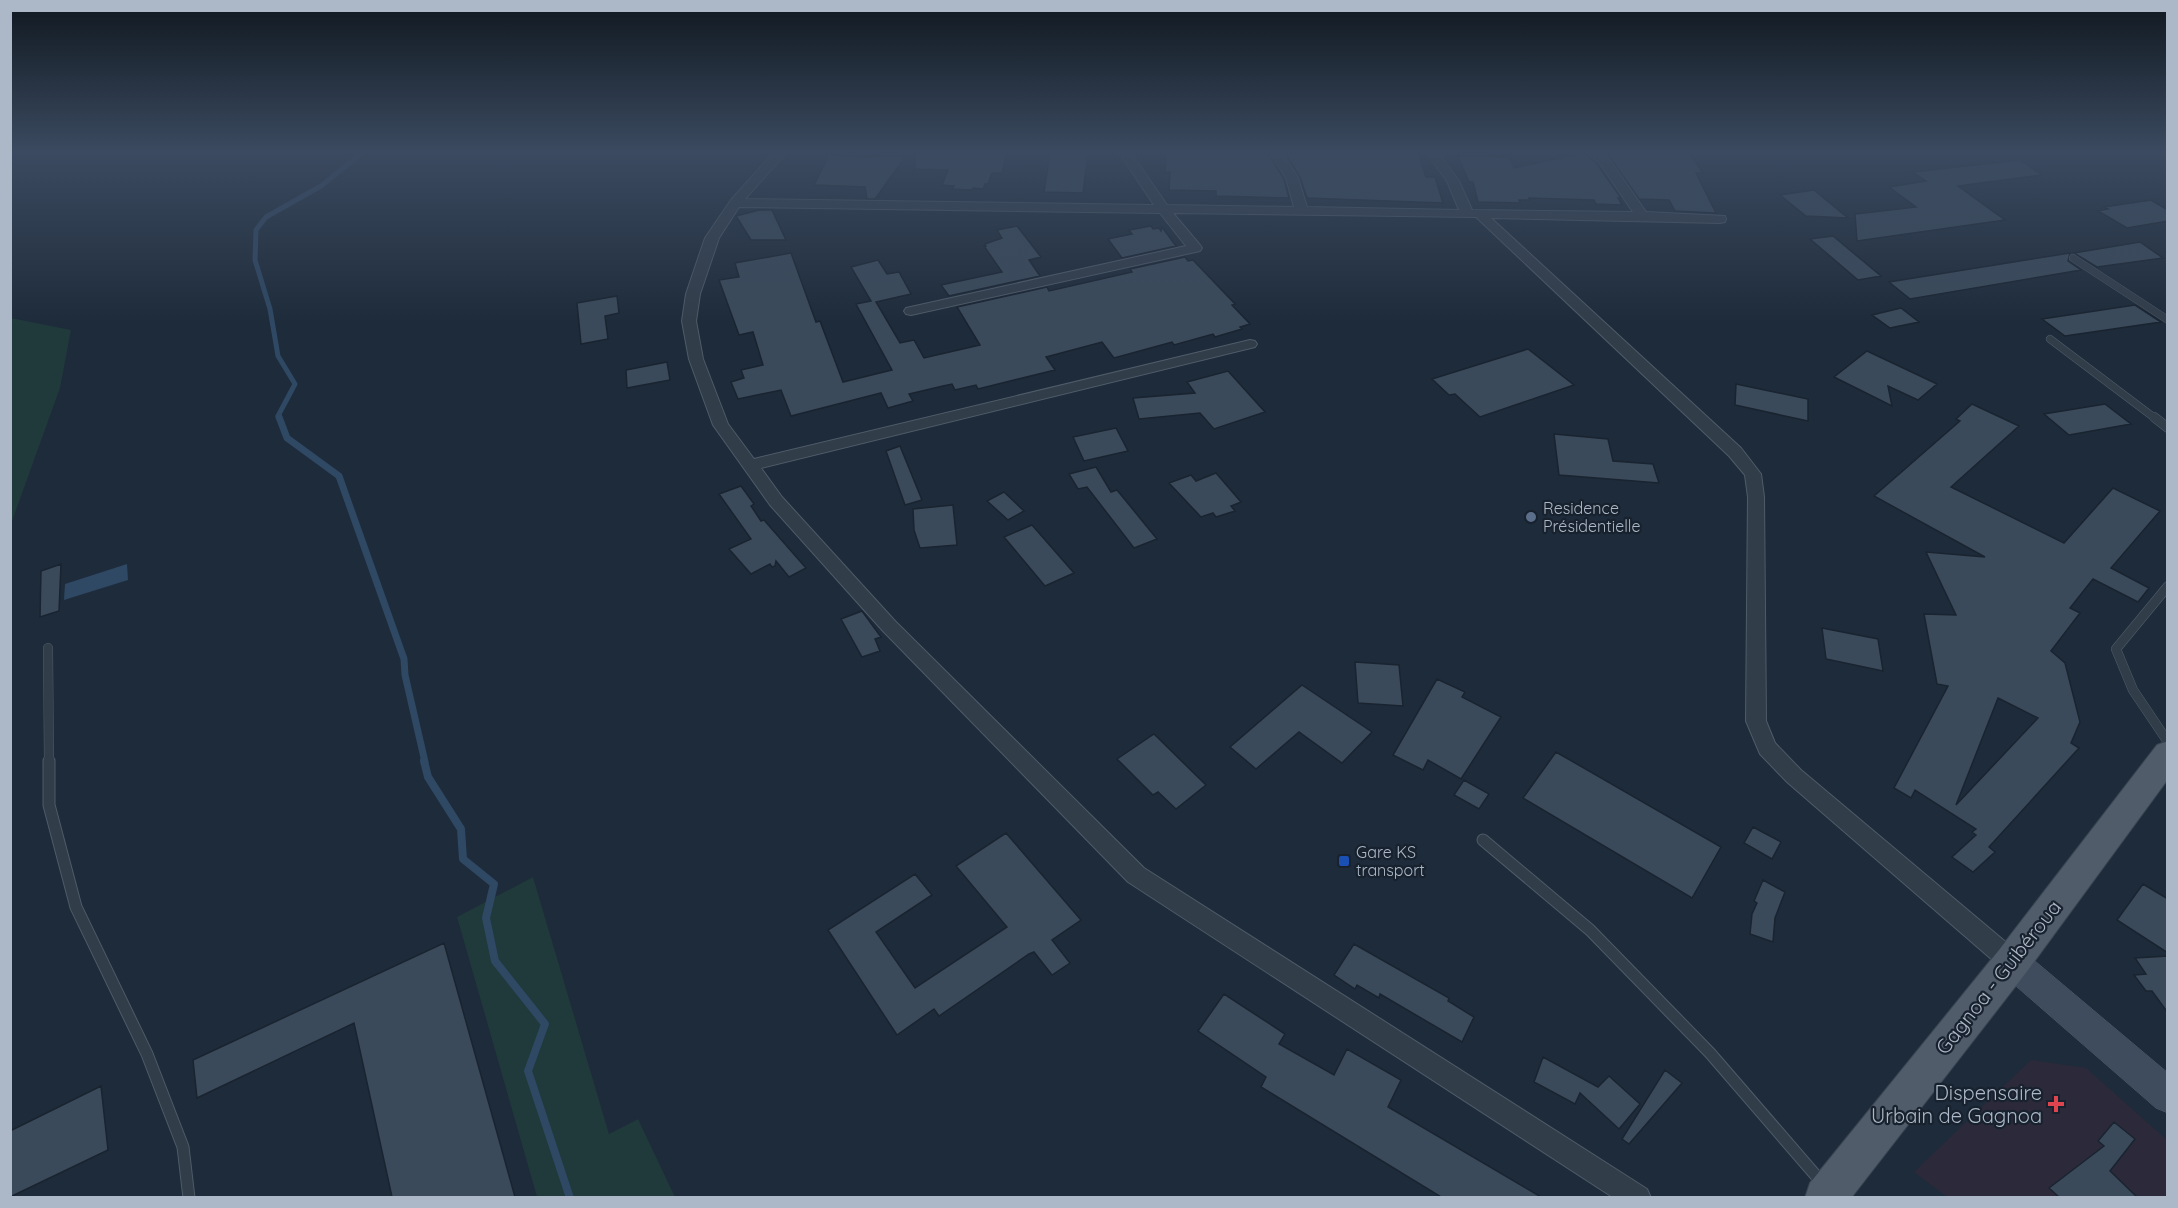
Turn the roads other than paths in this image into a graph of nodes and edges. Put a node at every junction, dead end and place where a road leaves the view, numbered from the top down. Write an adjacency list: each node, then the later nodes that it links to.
1 (731, 209): 16 (street)
2 (1126, 209): 5 (street)
3 (1471, 209): 7 (street)
4 (1637, 209): 8 (street)
5 (1164, 210): 6 (street); 11 (street)
6 (1302, 212): 7 (street)
7 (1475, 215): 8 (street); 22 (street)
8 (1642, 216): 9 (street)
9 (1720, 219)
10 (2073, 258): 12 (lane)
11 (911, 311)
12 (2168, 320)
13 (2050, 339): 15 (lane)
14 (1250, 344): 16 (street)
15 (2168, 428)
16 (749, 466): 26 (street)
17 (2168, 586): 19 (lane)
18 (48, 648): 25 (lane)
19 (2168, 742)
20 (2168, 754): 22 (main road, Gagnoa - Guibéroua)
21 (1483, 840): 24 (lane)
22 (2012, 962): 23 (street); 24 (main road, Gagnoa - Guibéroua)
23 (2168, 1096)
24 (1827, 1195)
25 (189, 1197)
26 (1638, 1197)

